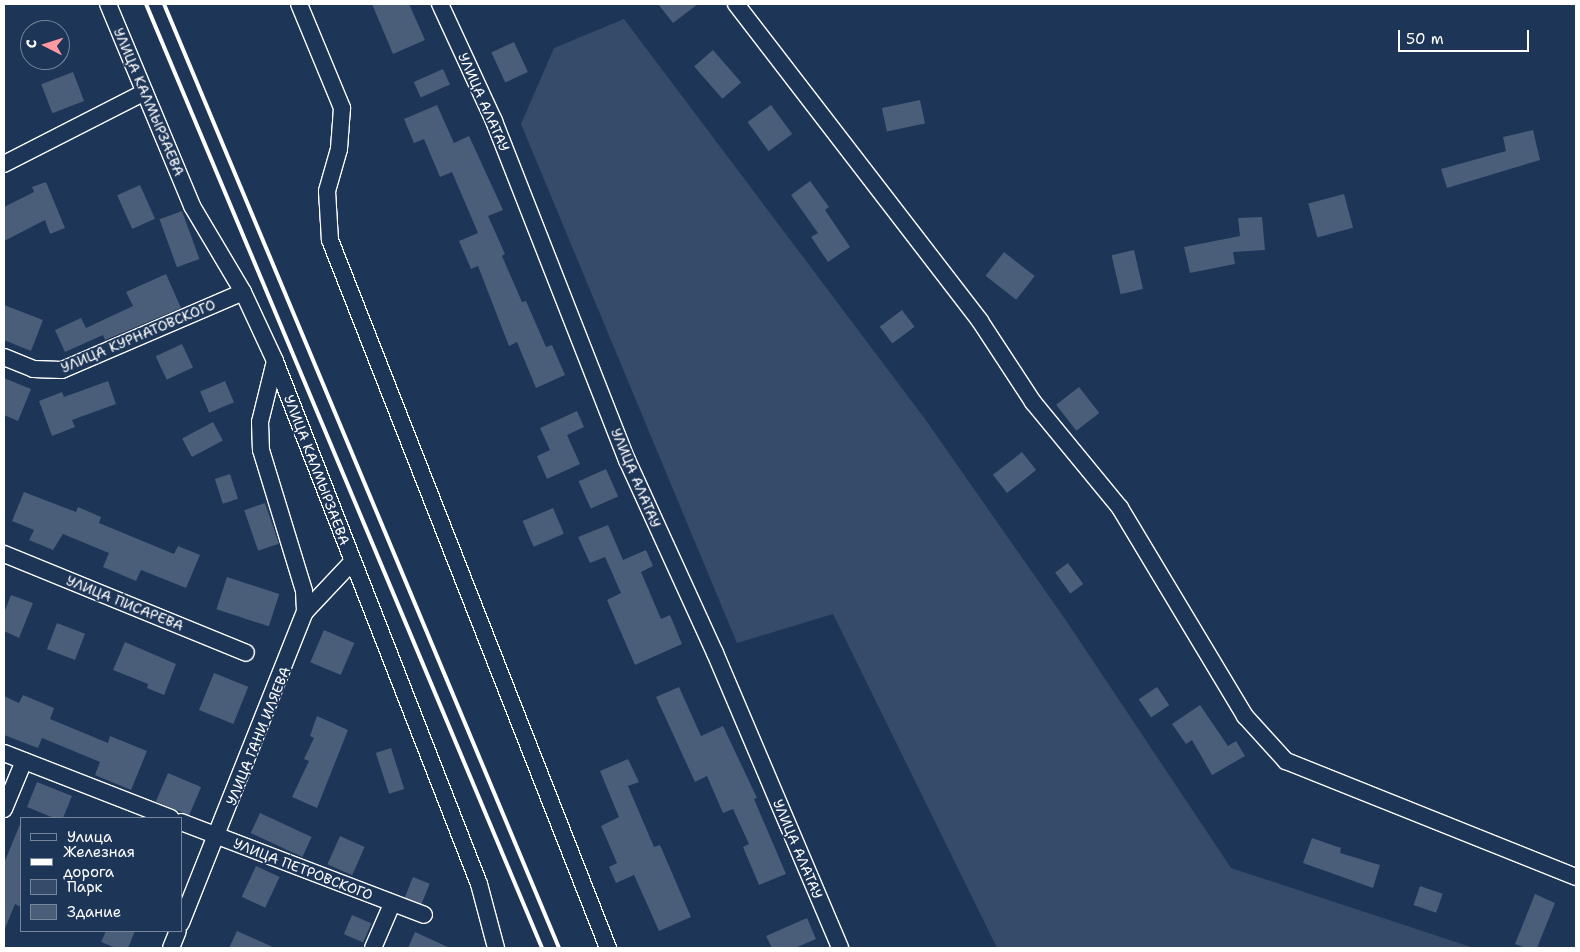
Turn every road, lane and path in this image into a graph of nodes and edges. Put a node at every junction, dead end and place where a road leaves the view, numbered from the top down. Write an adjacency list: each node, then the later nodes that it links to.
1 (108, 4): 5 (street, УЛИЦА КАЛМЫРЗАЕВА)
2 (299, 4): 28 (street)
3 (440, 4): 29 (street, УЛИЦА АЛАТАУ)
4 (736, 4): 20 (street)
5 (145, 92): 6 (street); 7 (street, УЛИЦА КАЛМЫРЗАЕВА)
6 (4, 164)
7 (243, 292): 8 (street, УЛИЦА КУРНАТОВСКОГО); 9 (street, УЛИЦА КАЛМЫРЗАЕВА)
8 (4, 356)
9 (274, 361): 11 (street, УЛИЦА КАЛМЫРЗАЕВА); 12 (street)
10 (4, 554): 13 (street, УЛИЦА ПИСАРЕВА)
11 (353, 561): 12 (street, УЛИЦА ГАНИ ИЛЯЕВА); 27 (street, УЛИЦА КАЛМЫРЗАЕВА)
12 (306, 612): 19 (street, УЛИЦА ГАНИ ИЛЯЕВА)
13 (246, 653)
14 (4, 753): 15 (street)
15 (24, 761): 16 (street); 17 (street)
16 (4, 809)
17 (167, 817)
18 (182, 822): 19 (street, УЛИЦА ПЕТРОВСКОГО)
19 (217, 836): 21 (street, УЛИЦА ПЕТРОВСКОГО); 23 (street, УЛИЦА ГАНИ ИЛЯЕВА)
20 (1576, 877)
21 (392, 904): 22 (street, УЛИЦА ПЕТРОВСКОГО); 26 (street)
22 (424, 915)
23 (182, 920)
24 (178, 932): 25 (street)
25 (170, 948)
26 (373, 948)
27 (496, 948)
28 (608, 948)
29 (840, 948)

